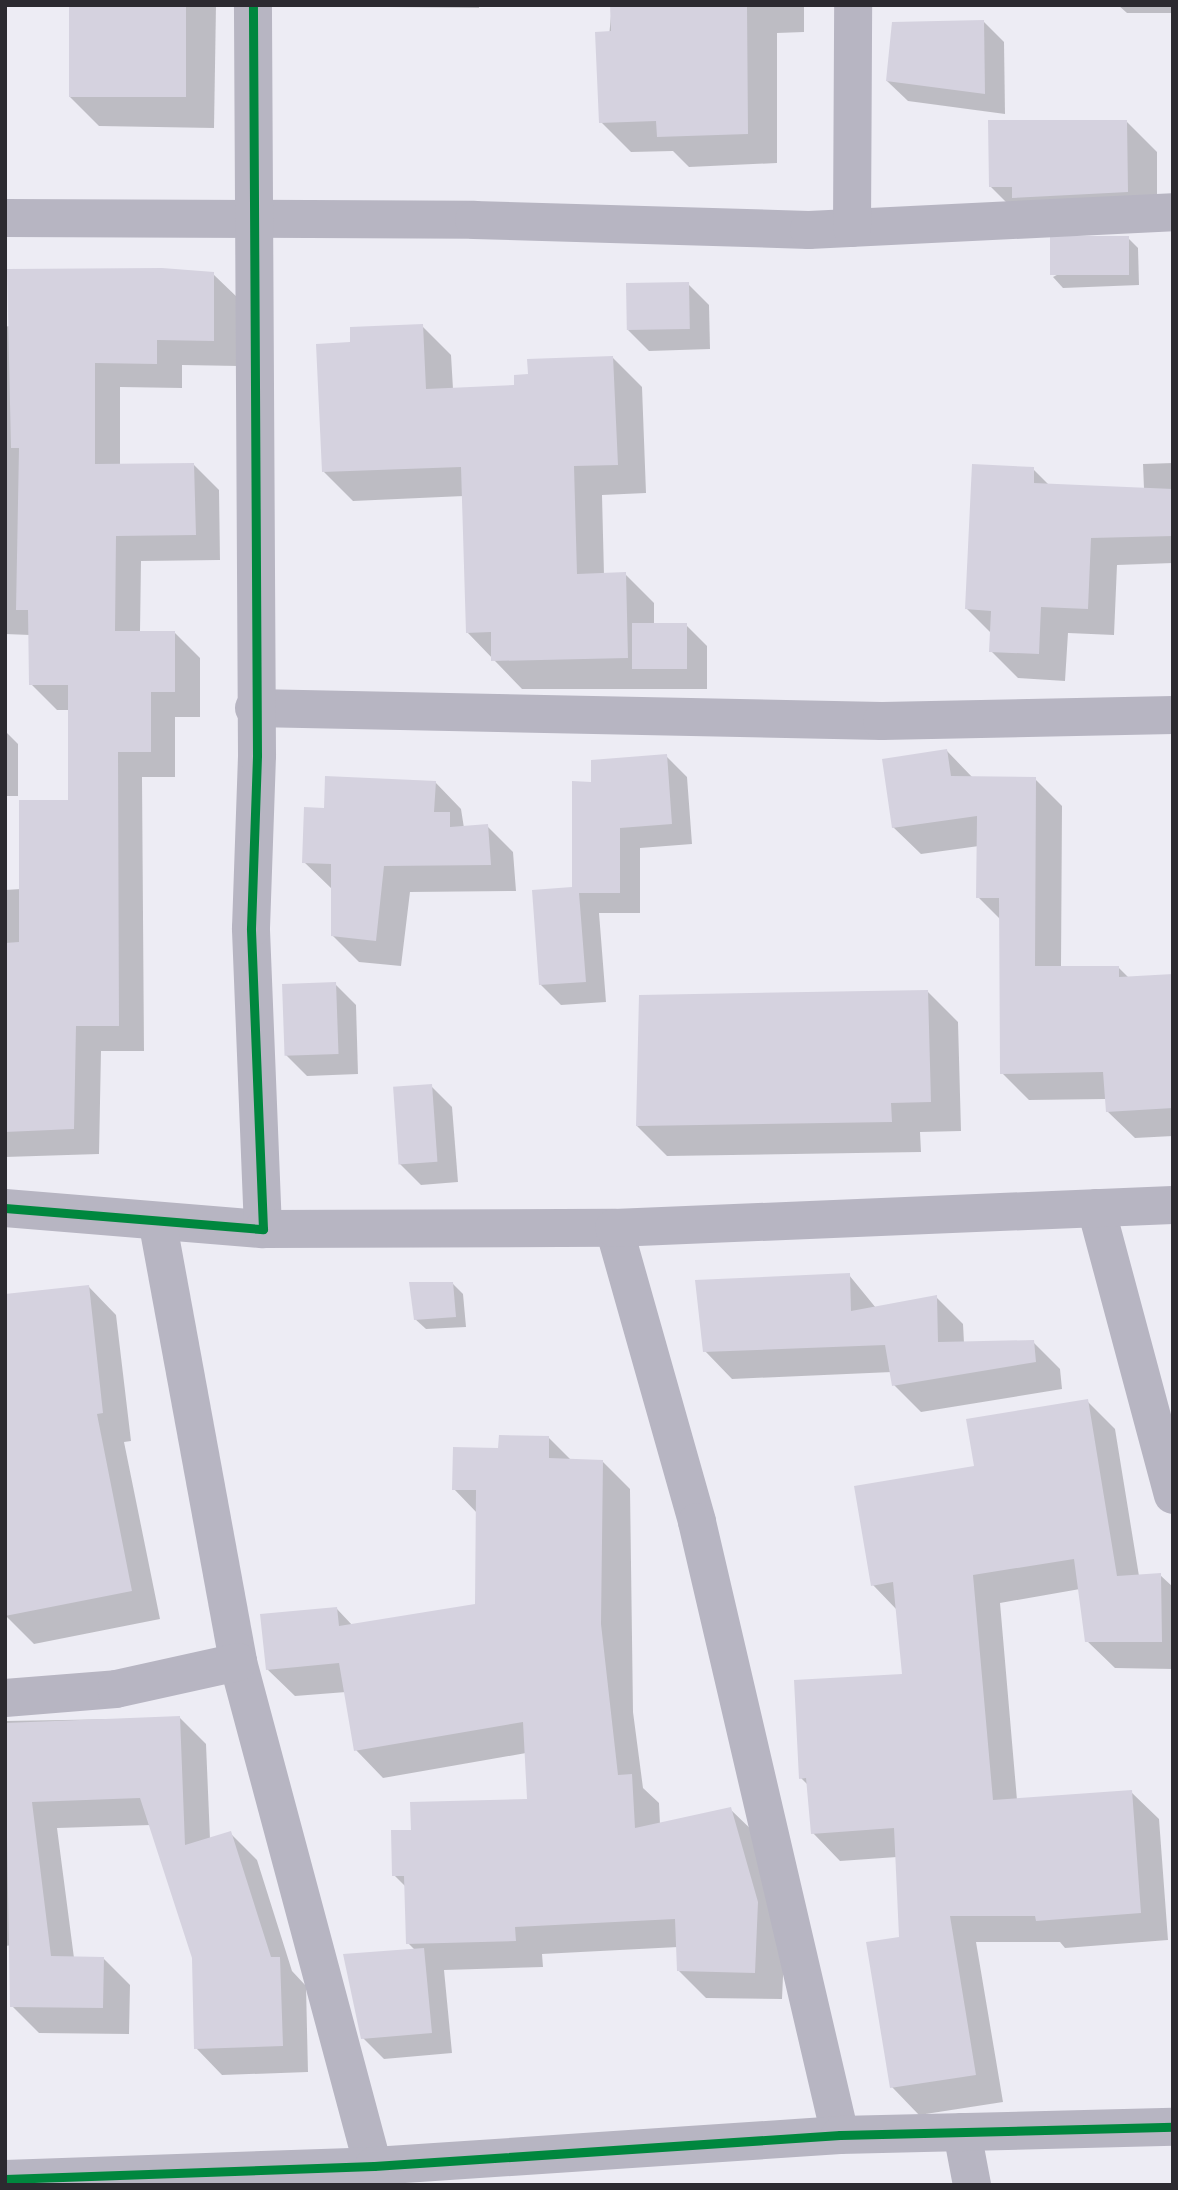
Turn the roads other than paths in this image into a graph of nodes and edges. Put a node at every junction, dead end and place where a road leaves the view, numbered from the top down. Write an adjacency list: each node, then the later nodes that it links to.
1 (253, 5): 5 (street)
2 (853, 5): 6 (street)
3 (1173, 212): 6 (street)
4 (5, 218): 5 (street)
5 (257, 221): 6 (street); 7 (street)
6 (852, 228)
7 (254, 708): 8 (street); 14 (street)
8 (1173, 715)
9 (1173, 1205): 11 (street)
10 (5, 1208): 12 (street)
11 (1096, 1208): 13 (street); 15 (street)
12 (158, 1225): 14 (street); 16 (street)
13 (614, 1228): 14 (street); 20 (street)
14 (263, 1229)
15 (1173, 1495)
16 (238, 1662): 17 (street); 21 (street)
17 (5, 1698)
18 (1173, 2127): 19 (street)
19 (962, 2132): 20 (street); 23 (street)
20 (840, 2135): 21 (street)
21 (376, 2175): 22 (street)
22 (5, 2179)
23 (972, 2185)

